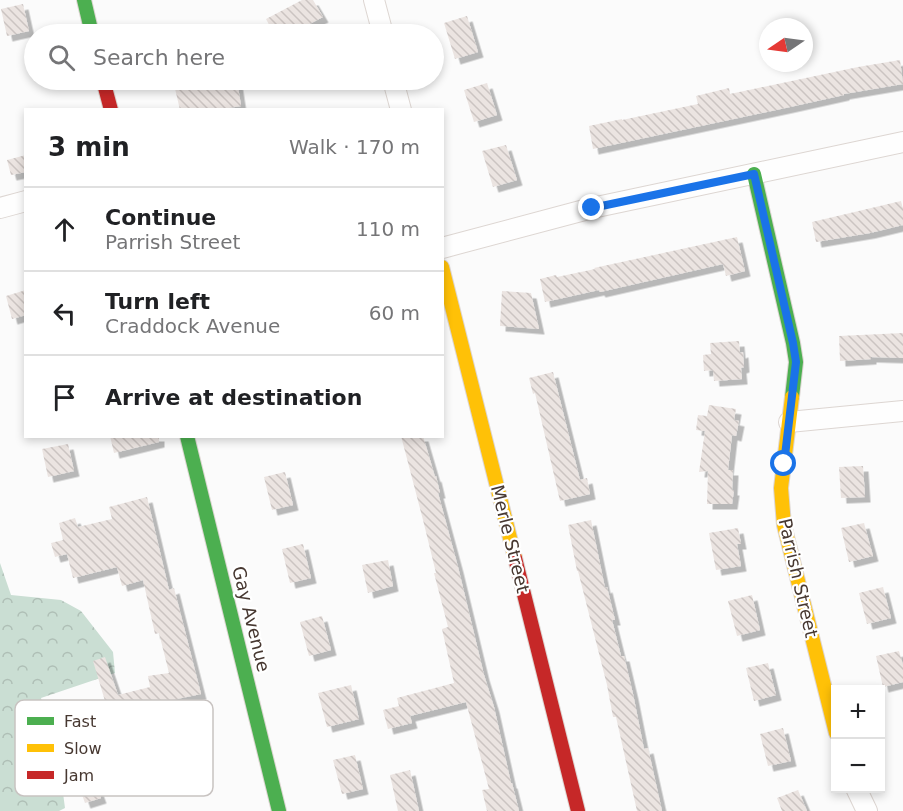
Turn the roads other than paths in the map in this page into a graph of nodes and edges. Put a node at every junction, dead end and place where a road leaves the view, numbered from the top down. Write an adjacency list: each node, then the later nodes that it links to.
1 (84, 0): 3 (street)
2 (374, 0): 4 (street)
3 (90, 24)
4 (380, 24)
5 (106, 90): 7 (street)
6 (396, 90): 8 (street)
7 (110, 108)
8 (400, 108)
9 (903, 142): 10 (street)
10 (754, 174): 13 (street); 16 (street, Parrish Street)
11 (24, 202): 12 (street)
12 (0, 208)
13 (444, 247)
14 (444, 275): 21 (street, Merle Street)
15 (903, 411): 16 (street)
16 (789, 422): 18 (street, Parrish Street)
17 (187, 438): 20 (street, Gay Avenue)
18 (831, 713)
19 (858, 793): 22 (street)
20 (279, 811)
21 (578, 811)
22 (867, 811)

